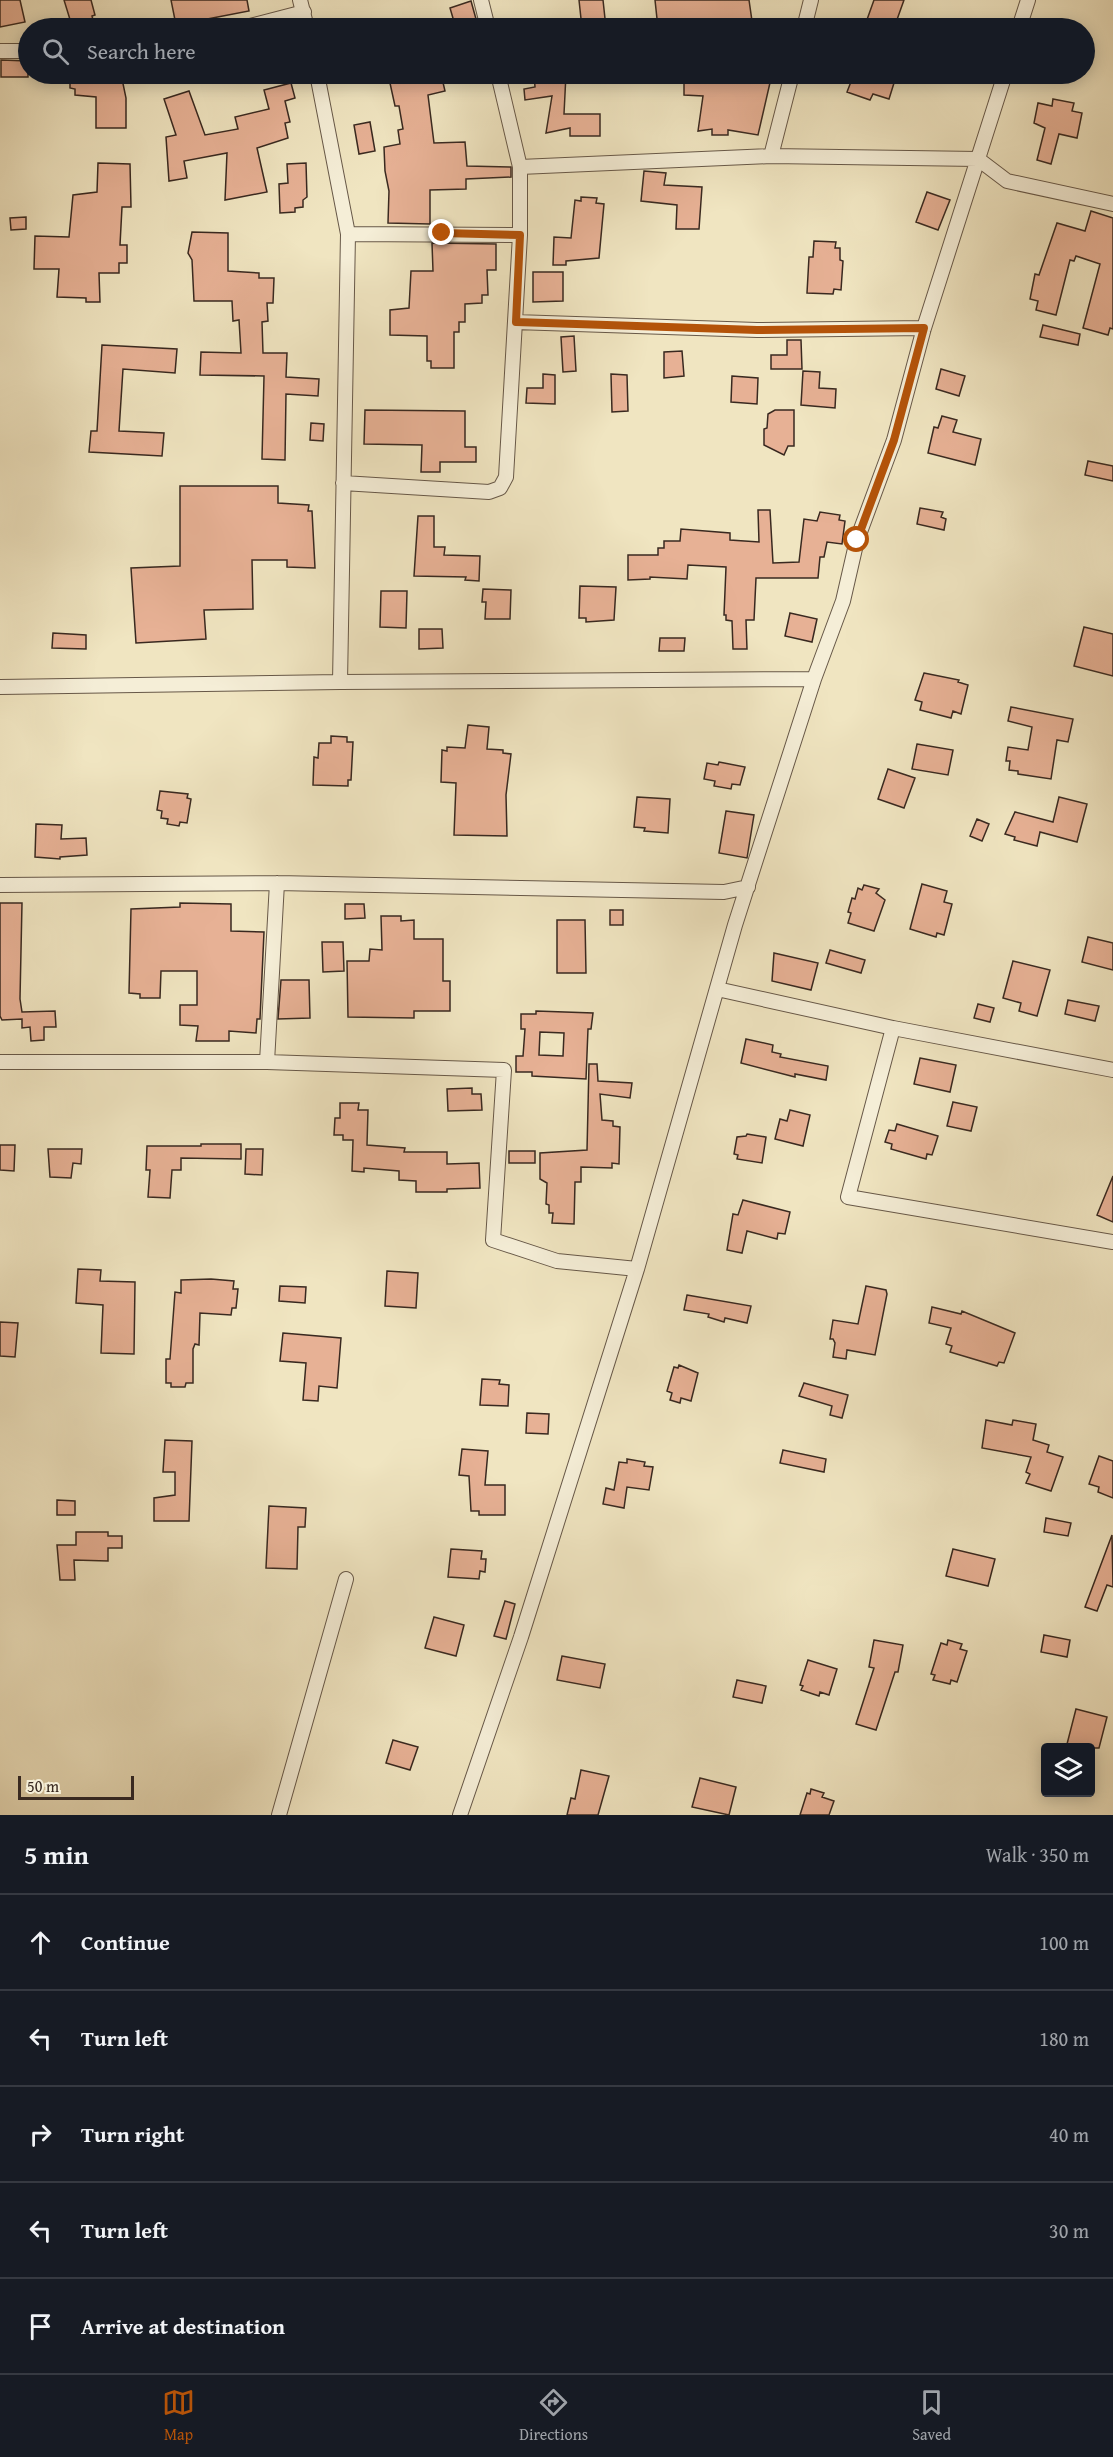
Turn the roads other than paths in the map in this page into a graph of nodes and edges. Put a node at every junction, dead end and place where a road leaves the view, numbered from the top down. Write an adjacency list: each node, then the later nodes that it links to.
1 (481, 0): 6 (street)
2 (811, 0): 7 (street)
3 (1028, 0): 8 (street)
4 (302, 6): 5 (street)
5 (269, 18)
6 (486, 18)
7 (806, 18)
8 (1022, 18)
9 (0, 51): 10 (street)
10 (18, 51)
11 (319, 84): 19 (street)
12 (500, 84): 17 (street)
13 (789, 84): 15 (street)
14 (1002, 84): 16 (street)
15 (771, 156): 16 (street); 17 (street)
16 (978, 159): 18 (street); 22 (street)
17 (520, 167): 20 (street)
18 (1113, 204)
19 (348, 234): 20 (street); 23 (street)
20 (520, 235): 21 (street)
21 (516, 322): 22 (street); 23 (street)
22 (924, 328): 24 (street)
23 (343, 483): 25 (street)
24 (814, 679): 25 (street); 29 (street)
25 (340, 681): 26 (street)
26 (0, 687)
27 (277, 883): 28 (street); 29 (street); 33 (street)
28 (0, 885)
29 (748, 887): 30 (street)
30 (717, 989): 31 (street); 36 (street)
31 (893, 1028): 34 (street); 35 (street)
32 (0, 1062): 33 (street)
33 (267, 1062): 36 (street)
34 (1113, 1070)
35 (1113, 1242)
36 (637, 1269): 39 (street)
37 (346, 1579): 38 (street)
38 (279, 1815)
39 (460, 1815)

